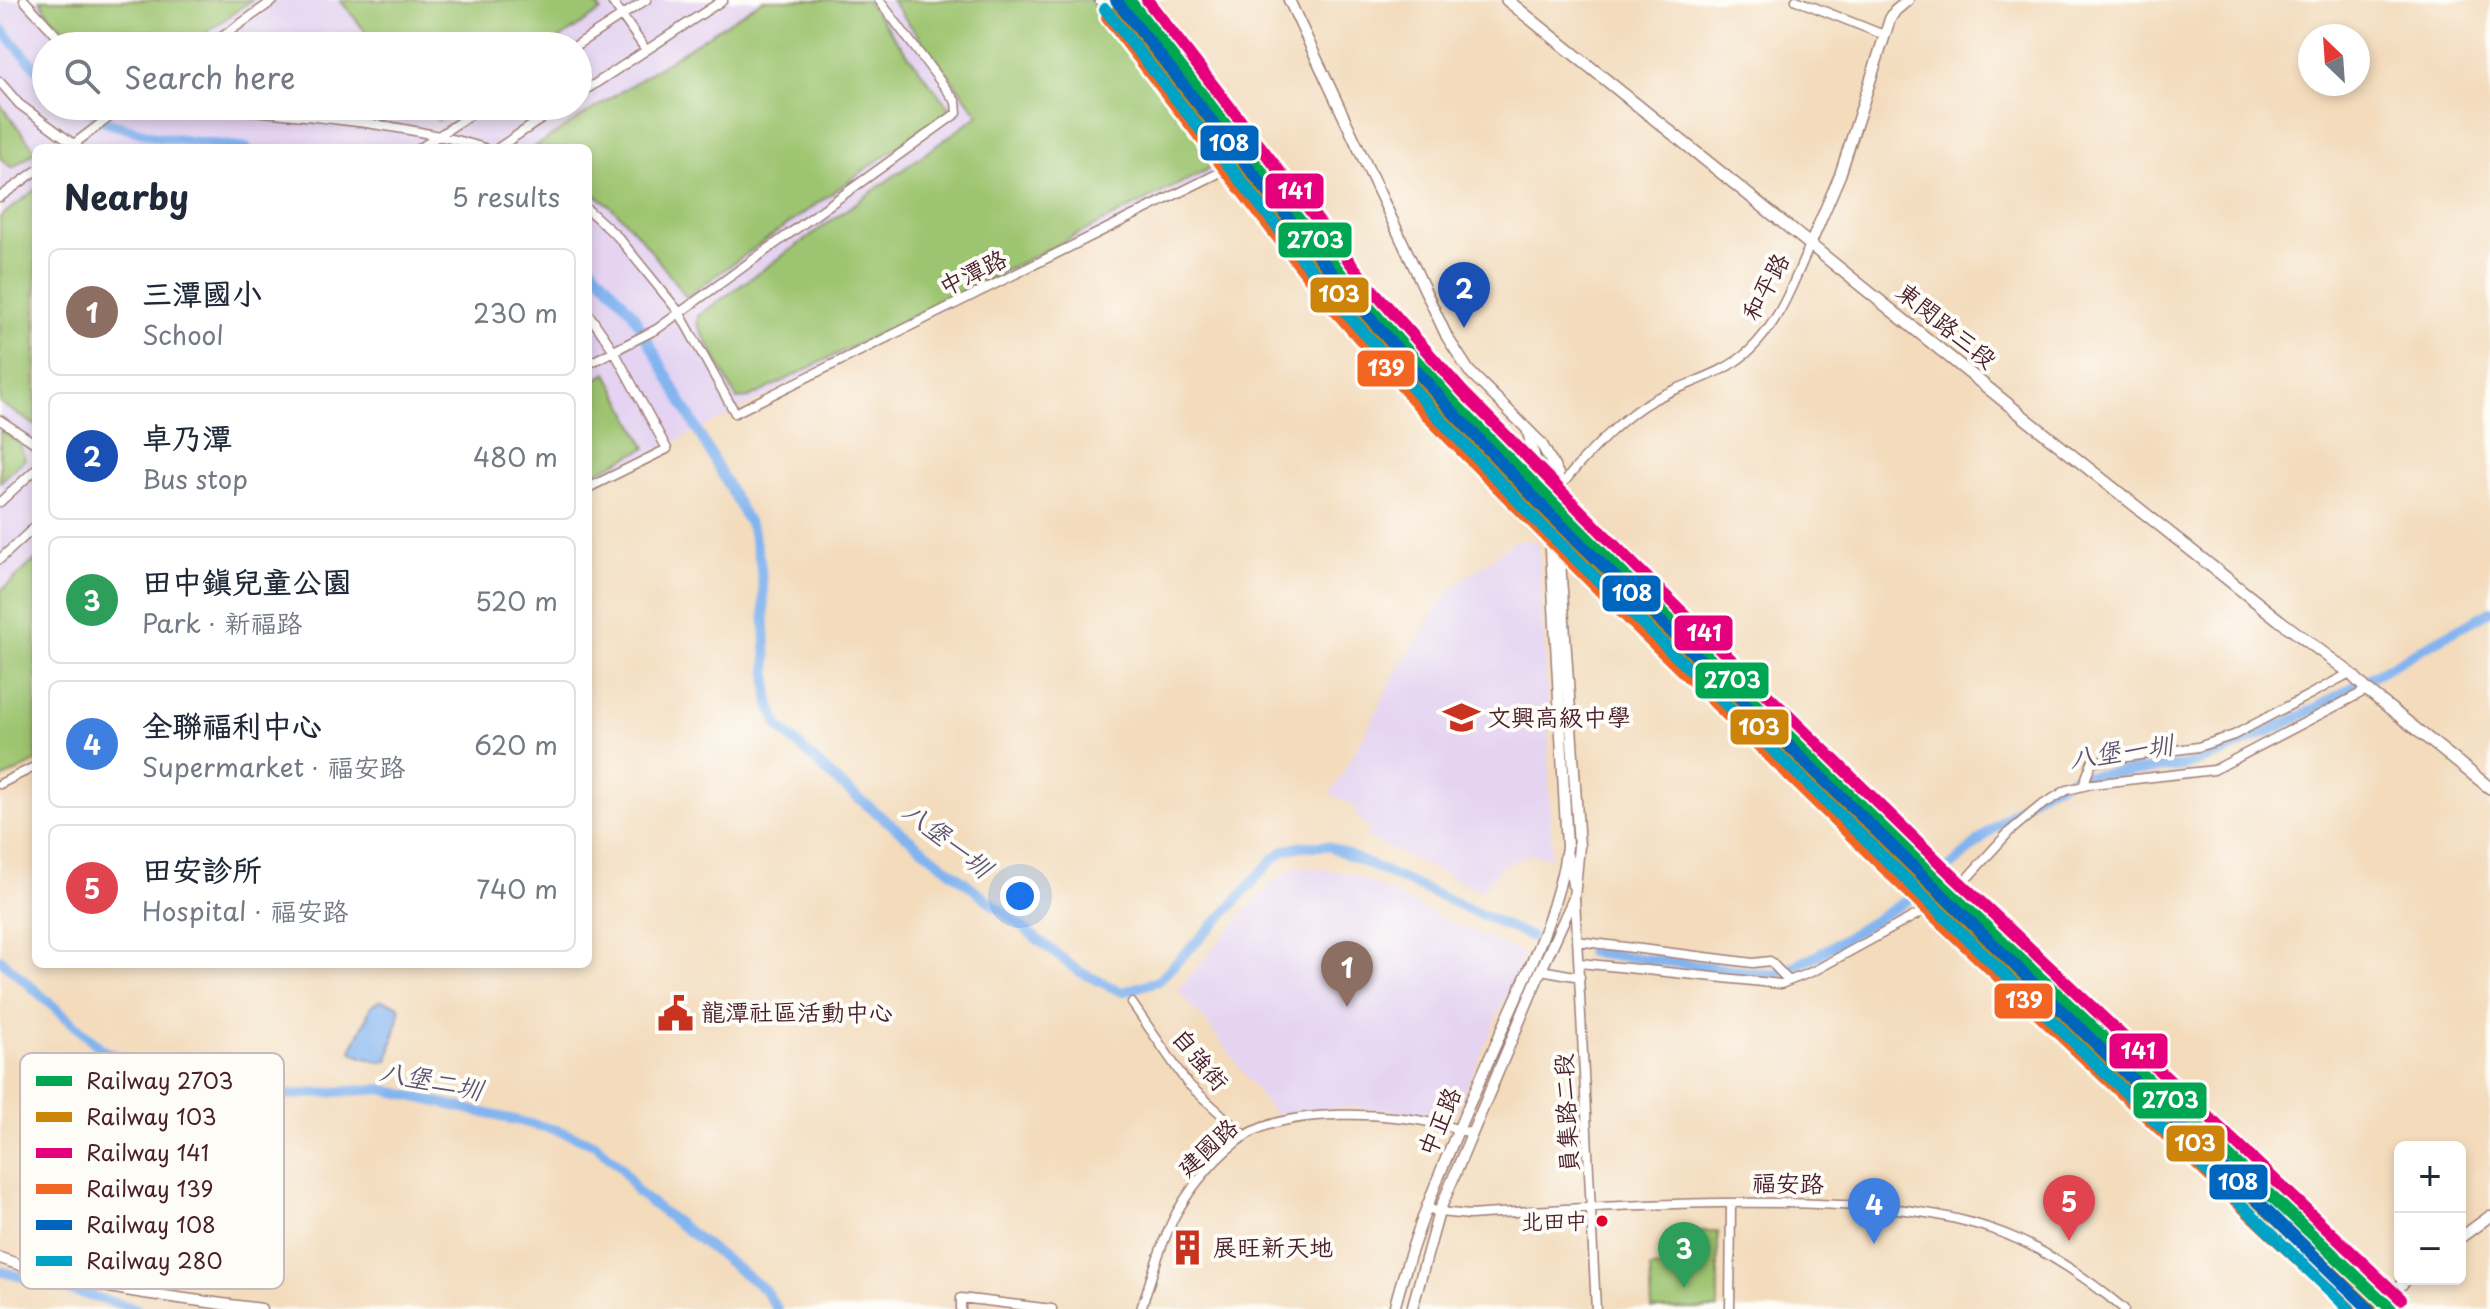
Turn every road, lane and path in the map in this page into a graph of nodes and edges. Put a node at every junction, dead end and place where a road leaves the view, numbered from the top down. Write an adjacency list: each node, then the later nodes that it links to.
1 (24, 0): 13 (street)
2 (274, 0): 14 (street)
3 (611, 0): 12 (street)
4 (646, 0): 12 (street)
5 (723, 0): 17 (street)
6 (879, 0): 36 (street)
7 (1099, 0): 36 (street, 中潭路)
8 (1289, 0): 41 (street)
9 (1507, 0): 35 (main road, 東閔路三段)
10 (1796, 0): 16 (street)
11 (1908, 0): 16 (street, 和平路)
12 (622, 16): 15 (street); 17 (street)
13 (53, 32)
14 (229, 32)
15 (592, 35)
16 (1884, 35): 35 (street, 和平路)
17 (646, 50): 19 (street)
18 (0, 82): 20 (street)
19 (592, 86)
20 (32, 114)
21 (39, 120): 27 (street)
22 (107, 120): 28 (street)
23 (320, 120): 26 (street)
24 (462, 120): 26 (street)
25 (540, 120): 31 (street)
26 (439, 134): 29 (street); 30 (street)
27 (69, 144)
28 (77, 144)
29 (425, 144)
30 (471, 144)
31 (504, 144)
32 (32, 174): 33 (street)
33 (0, 197)
34 (592, 214): 36 (street)
35 (1810, 245): 45 (street, 和平路); 50 (main road, 東閔路三段)
36 (679, 312): 38 (street)
37 (592, 319): 38 (street)
38 (614, 351): 39 (street); 44 (street)
39 (592, 362)
40 (0, 420): 42 (street)
41 (1528, 430): 45 (street); 47 (street)
42 (32, 441)
43 (32, 473): 46 (street)
44 (592, 486)
45 (1558, 488): 47 (street, 和平路); 58 (street)
46 (0, 502)
47 (1549, 509): 56 (street)
48 (32, 530): 49 (street)
49 (0, 559)
50 (2350, 673): 51 (main road, 東閔路三段); 54 (street)
51 (2363, 686): 54 (street); 55 (main road, 東閔路三段)
52 (32, 768): 53 (street)
53 (0, 784)
54 (2083, 786): 57 (street)
55 (2490, 788)
56 (1567, 847): 58 (street); 66 (street, 中正路)
57 (1969, 876)
58 (1574, 898): 60 (street); 62 (street, 中正路)
59 (1918, 914): 64 (street)
60 (1577, 941): 61 (street, 員集路二段); 64 (street)
61 (1580, 963): 63 (street, 員集路二段); 64 (street)
62 (1541, 970): 63 (street); 67 (street, 中正路)
63 (1580, 977): 70 (street, 員集路二段)
64 (1788, 980)
65 (1132, 1003): 68 (street, 自強街)
66 (1458, 1130): 67 (street, 建國路); 68 (street, 建國路); 71 (street, 中正路)
67 (1471, 1133): 72 (street, 中正路)
68 (1245, 1136): 82 (street, 建國路)
69 (1731, 1203): 70 (street, 福安路); 86 (street); 87 (street, 福安路)
70 (1592, 1207): 72 (street, 福安路); 85 (street, 員集路二段)
71 (1427, 1208): 72 (street, 福安路); 83 (street, 中正路)
72 (1439, 1212): 84 (street, 中正路)
73 (2490, 1216): 74 (street)
74 (2466, 1234)
75 (0, 1258): 76 (street)
76 (20, 1266)
77 (2401, 1285): 88 (street)
78 (109, 1289): 79 (street)
79 (261, 1309)
80 (961, 1309): 81 (street)
81 (1052, 1309)
82 (1141, 1309)
83 (1394, 1309)
84 (1412, 1309)
85 (1596, 1309)
86 (1730, 1309)
87 (2124, 1309)
88 (2378, 1309)

